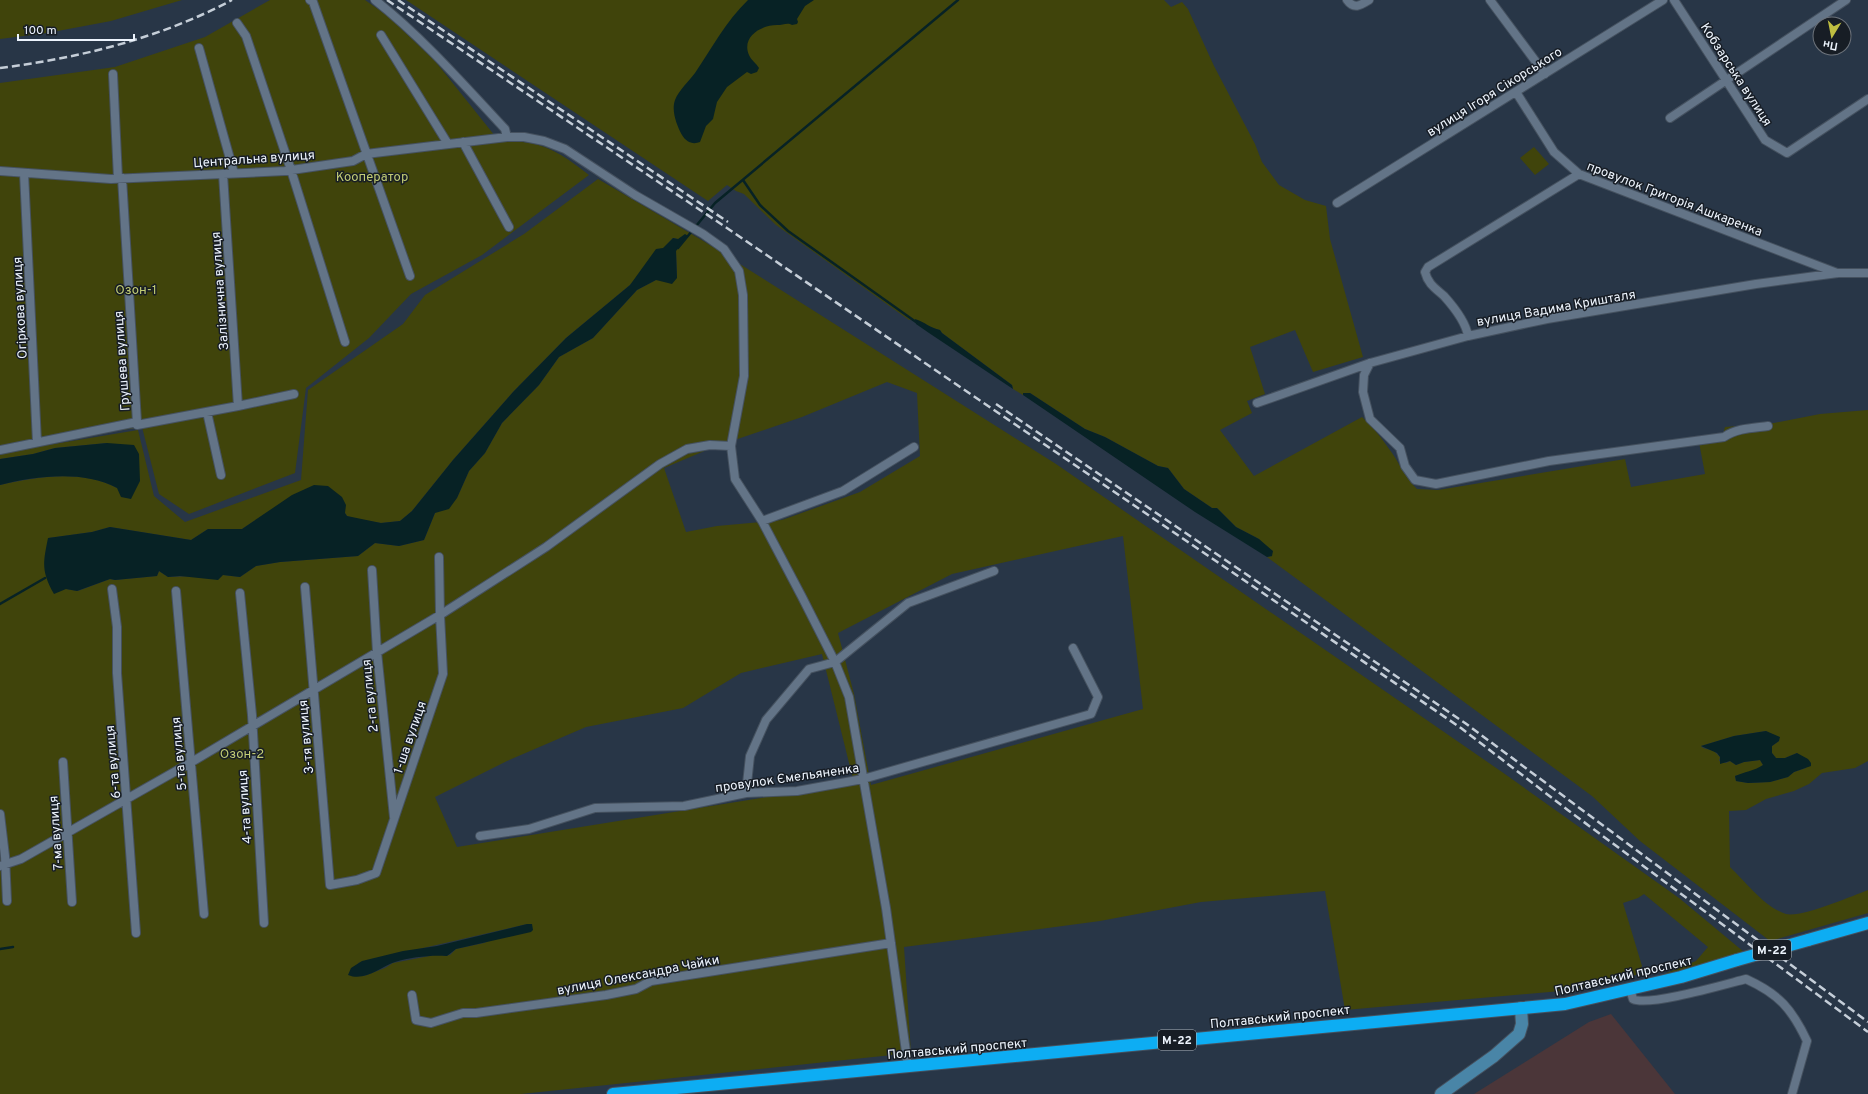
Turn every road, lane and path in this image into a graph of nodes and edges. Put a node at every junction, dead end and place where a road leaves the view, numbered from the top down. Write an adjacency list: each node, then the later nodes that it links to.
1 (310, 0): 21 (street)
2 (375, 0): 18 (street)
3 (1347, 0): 4 (street)
4 (1369, 0)
5 (1490, 0): 13 (street)
6 (1663, 0): 13 (street, вулиця Ігоря Сікорського)
7 (1674, 0): 14 (street, Кобзарська вулиця)
8 (1846, 0): 14 (street)
9 (237, 23): 22 (street)
10 (381, 35): 20 (street)
11 (199, 48): 25 (street)
12 (113, 74): 28 (street, Грушева вулиця)
13 (1545, 74): 15 (street, вулиця Ігоря Сікорського)
14 (1727, 80): 16 (street, Кобзарська вулиця); 17 (street)
15 (1516, 92): 27 (street, провулок Григорія Ашкаренка); 29 (street, вулиця Ігоря Сікорського)
16 (1868, 99)
17 (1670, 118)
18 (507, 137): 19 (street, Центральна вулиця); 44 (street, Центральна вулиця)
19 (463, 142): 20 (street, Центральна вулиця); 30 (street)
20 (448, 144): 21 (street, Центральна вулиця)
21 (366, 154): 22 (street, Центральна вулиця); 33 (street)
22 (291, 170): 25 (street, Центральна вулиця); 35 (street)
23 (0, 171): 24 (street, Центральна вулиця)
24 (24, 173): 28 (street, Центральна вулиця); 43 (street, Огіркова вулиця)
25 (234, 173): 26 (street, Центральна вулиця)
26 (223, 174): 28 (street, Центральна вулиця); 39 (street, Залізнична вулиця)
27 (1579, 174): 31 (street, провулок Григорія Ашкаренка); 34 (street)
28 (120, 178): 41 (street, Грушева вулиця)
29 (1337, 203)
30 (509, 227)
31 (1838, 273): 32 (street, вулиця Вадима Кришталя); 34 (street, вулиця Вадима Кришталя)
32 (1868, 273)
33 (410, 276)
34 (1468, 336): 36 (street, вулиця Вадима Кришталя)
35 (345, 342)
36 (1370, 362): 38 (street, вулиця Вадима Кришталя); 42 (street)
37 (294, 394): 39 (street)
38 (1257, 403)
39 (238, 406): 40 (street)
40 (207, 412): 41 (street); 47 (street)
41 (137, 422): 43 (street)
42 (1768, 426)
43 (37, 442): 46 (street)
44 (731, 446): 48 (street, Центральна вулиця); 56 (street)
45 (914, 447): 48 (street)
46 (0, 450)
47 (220, 475)
48 (762, 521): 59 (street, Центральна вулиця)
49 (439, 557): 56 (street, 1-ша вулиця)
50 (372, 570): 58 (street, 2-га вулиця)
51 (994, 571): 59 (street)
52 (305, 587): 60 (street, 3-тя вулиця)
53 (112, 589): 66 (street, 6-та вулиця)
54 (176, 591): 63 (street, 5-та вулиця)
55 (240, 593): 61 (street, 4-та вулиця)
56 (440, 615): 58 (street); 68 (street, 1-ша вулиця)
57 (1073, 648): 64 (street, провулок Ємельяненка)
58 (377, 652): 60 (street); 68 (street, 2-га вулиця)
59 (835, 662): 64 (street, Центральна вулиця); 65 (street)
60 (313, 690): 61 (street); 72 (street, 3-тя вулиця)
61 (252, 727): 63 (street); 76 (street, 4-та вулиця)
62 (63, 762): 69 (street, 7-ма вулиця)
63 (190, 764): 66 (street); 75 (street, 5-та вулиця)
64 (863, 779): 65 (street, провулок Ємельяненка); 79 (street, Центральна вулиця)
65 (746, 793): 70 (street, провулок Ємельяненка)
66 (128, 798): 69 (street); 78 (street, 6-та вулиця)
67 (0, 814): 71 (street)
68 (394, 819): 72 (street, 1-ша вулиця)
69 (68, 832): 71 (street); 74 (street, 7-ма вулиця)
70 (480, 836)
71 (3, 866): 73 (street)
72 (330, 886)
73 (7, 901)
74 (72, 902)
75 (204, 914)
76 (264, 923)
77 (1868, 923): 80 (highway, Полтавський проспект / М-22, bridge)
78 (136, 933)
79 (891, 943): 81 (street, вулиця Олександра Чайки); 83 (street, Центральна вулиця)
80 (1630, 990): 82 (highway, Полтавський проспект / М-22); 87 (street)
81 (412, 995)
82 (1521, 1008): 83 (highway, Полтавський проспект / М-22); 86 (street)
83 (908, 1066): 84 (highway, Полтавський проспект / М-22)
84 (701, 1090): 85 (highway, Полтавський проспект / М-22)
85 (613, 1094)
86 (1441, 1094)
87 (1792, 1094)

